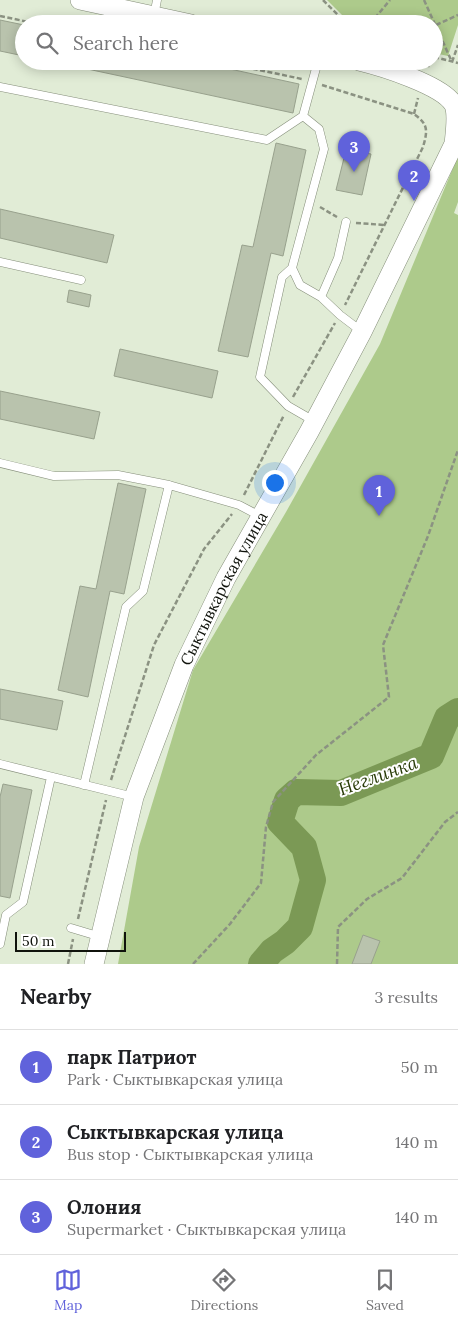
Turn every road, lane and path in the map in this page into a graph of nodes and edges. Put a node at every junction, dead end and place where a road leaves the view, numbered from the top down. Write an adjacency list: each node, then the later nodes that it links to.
1 (80, 0): 5 (street)
2 (324, 0): 7 (path)
3 (390, 0): 8 (path)
4 (424, 0): 9 (path)
5 (155, 8): 6 (street)
6 (171, 15)
7 (338, 15)
8 (378, 15)
9 (431, 15)
10 (458, 15): 13 (path)
11 (0, 16): 12 (path)
12 (15, 19)
13 (443, 22)
14 (443, 41): 17 (path)
15 (458, 44): 17 (path)
16 (443, 60): 17 (path)
17 (452, 62): 18 (path)
18 (458, 63)
19 (316, 70): 23 (lane)
20 (391, 70): 32 (street, Сыктывкарская улица)
21 (0, 87): 23 (lane)
22 (414, 114): 26 (path)
23 (303, 116): 24 (lane)
24 (310, 202): 25 (path); 28 (lane)
25 (346, 222): 26 (path); 30 (lane)
26 (384, 225): 31 (path)
27 (0, 262): 29 (lane)
28 (292, 268): 30 (lane); 33 (lane)
29 (81, 280)
30 (321, 297): 31 (lane)
31 (340, 315): 32 (lane); 33 (path)
32 (362, 332): 34 (street, Сыктывкарская улица)
33 (288, 406): 34 (lane); 38 (path)
34 (314, 421): 39 (street, Сыктывкарская улица)
35 (458, 450): 51 (path)
36 (0, 463): 37 (lane)
37 (169, 485): 38 (lane); 42 (lane)
38 (239, 504): 39 (lane); 43 (path)
39 (260, 516): 44 (street, Сыктывкарская улица)
40 (0, 764): 41 (lane)
41 (51, 777): 42 (lane); 48 (lane)
42 (84, 785): 43 (lane)
43 (108, 790): 44 (lane); 46 (path)
44 (134, 797): 50 (street, Сыктывкарская улица)
45 (458, 812): 52 (path)
46 (73, 928): 47 (lane); 49 (path)
47 (92, 934)
48 (0, 944)
49 (68, 964)
50 (94, 964)
51 (193, 964)
52 (337, 964)

